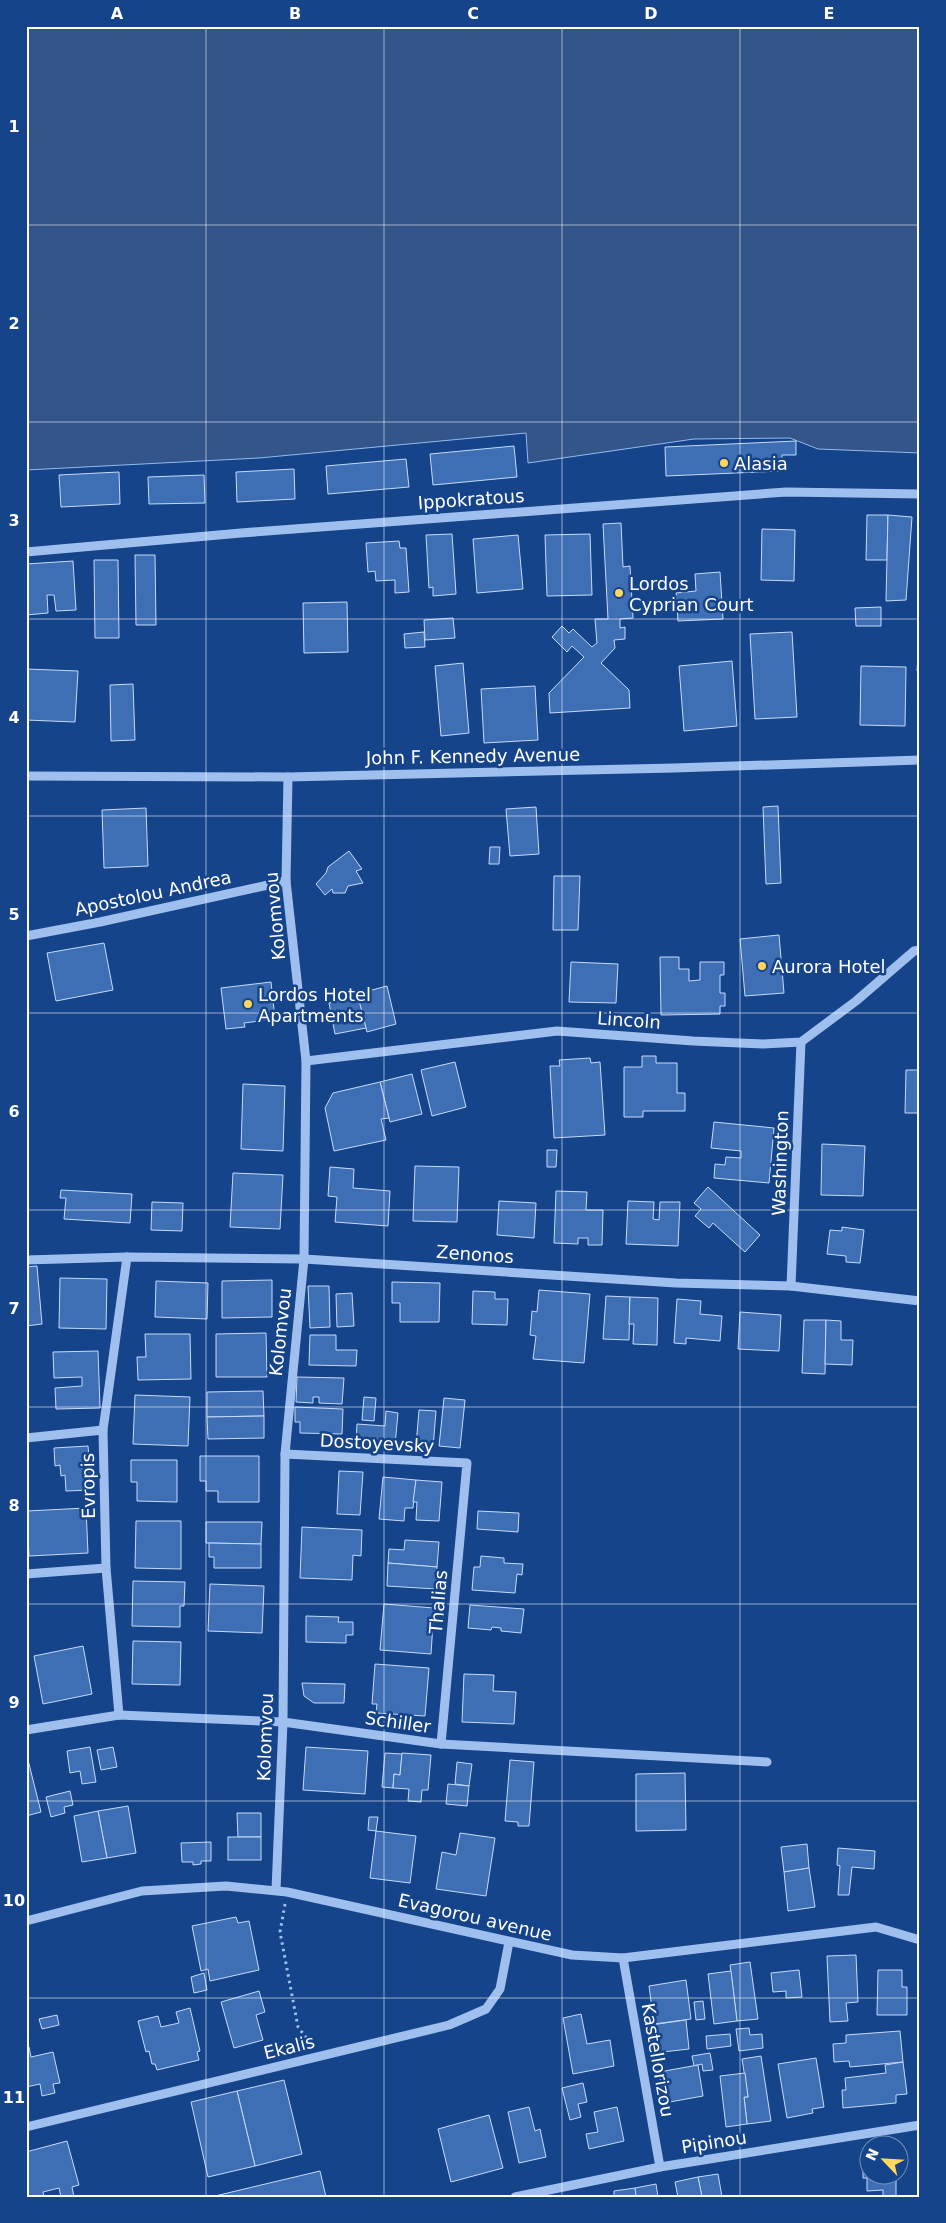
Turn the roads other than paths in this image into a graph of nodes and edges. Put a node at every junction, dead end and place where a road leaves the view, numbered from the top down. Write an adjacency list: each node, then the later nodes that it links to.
1 (920, 494): 2 (street, Ippokratous)
2 (26, 552)
3 (920, 760): 5 (street, John F. Kennedy Avenue)
4 (26, 776): 5 (street, John F. Kennedy Avenue)
5 (288, 777): 6 (street, Kolomvou)
6 (286, 881): 7 (street, Apostolou Andrea); 10 (street, Kolomvou)
7 (26, 936)
8 (920, 950): 9 (street)
9 (801, 1042): 10 (street, Lincoln); 14 (street, Washington)
10 (306, 1061): 12 (street, Kolomvou)
11 (126, 1257): 12 (street, Zenonos); 13 (street, Zenonos); 16 (street, Evropis)
12 (304, 1259): 14 (street, Zenonos); 18 (street, Kolomvou)
13 (26, 1260)
14 (791, 1286): 15 (street, Zenonos)
15 (920, 1301)
16 (103, 1430): 17 (street); 20 (street, Evropis)
17 (26, 1438)
18 (285, 1454): 19 (street, Dostoyevsky); 23 (street, Kolomvou)
19 (467, 1463): 25 (street, Thalias)
20 (106, 1568): 21 (street); 22 (street, Evropis)
21 (26, 1574)
22 (119, 1716): 23 (street, Schiller); 24 (street, Schiller)
23 (283, 1722): 25 (street, Schiller); 27 (street, Kolomvou)
24 (26, 1730)
25 (441, 1744): 26 (street, Schiller)
26 (767, 1762)
27 (276, 1890): 28 (street, Evagorou avenue); 30 (street, Evagorou avenue)
28 (26, 1921)
29 (920, 1940): 31 (street, Evagorou avenue)
30 (509, 1942): 31 (street, Evagorou avenue); 33 (street, Ekalis)
31 (623, 1958): 34 (street, Kastellorizou)
32 (920, 2125): 34 (street, Pipinou)
33 (26, 2127)
34 (660, 2167): 35 (street, Pipinou)
35 (515, 2197)

